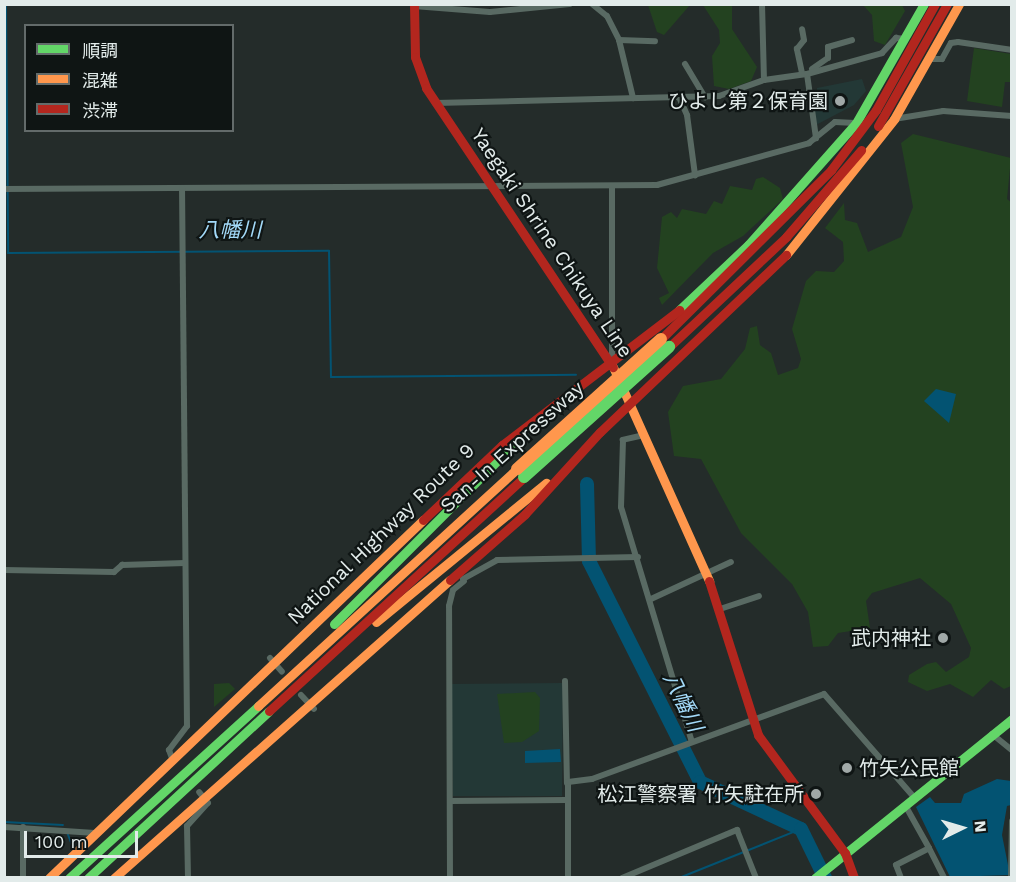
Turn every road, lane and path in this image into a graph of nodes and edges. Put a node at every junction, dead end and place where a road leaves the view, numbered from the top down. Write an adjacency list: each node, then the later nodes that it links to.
1 (570, 4): 9 (street)
2 (592, 4): 12 (street)
3 (762, 4): 19 (street)
4 (924, 4): 11 (main road, National Highway Route 9)
5 (935, 4): 33 (main road, San-In Expressway)
6 (947, 4): 33 (main road, San-In Expressway)
7 (959, 4): 16 (main road)
8 (414, 5): 9 (street); 23 (main road, Yaegaki Shrine Chikuya Line)
9 (438, 5)
10 (802, 29): 18 (street)
11 (906, 39): 18 (street); 26 (main road, National Highway Route 9)
12 (619, 40): 14 (street); 20 (street)
13 (852, 40): 18 (street)
14 (655, 41)
15 (1011, 50): 16 (street)
16 (930, 59): 25 (main road)
17 (686, 64): 22 (street)
18 (807, 72): 19 (street); 27 (street)
19 (764, 80): 22 (street)
20 (633, 98): 21 (street); 23 (street)
21 (679, 98): 22 (street); 28 (street)
22 (705, 98)
23 (435, 103): 31 (main road, Yaegaki Shrine Chikuya Line)
24 (1011, 116): 25 (street)
25 (894, 119): 35 (main road)
26 (856, 123): 27 (street); 34 (main road, National Highway Route 9)
27 (816, 138): 28 (street)
28 (695, 175): 29 (street)
29 (612, 187): 31 (street); 34 (street)
30 (182, 188): 31 (street); 32 (street); 42 (street)
31 (494, 188): 34 (main road, Yaegaki Shrine Chikuya Line)
32 (6, 189)
33 (665, 343): 39 (main road, San-In Expressway, bridge)
34 (612, 364): 35 (main road, Yaegaki Shrine Chikuya Line); 36 (main road, National Highway Route 9)
35 (631, 404): 37 (main road, Yaegaki Shrine Chikuya Line); 38 (main road)
36 (529, 428): 50 (main road); 57 (main road, National Highway Route 9)
37 (644, 435): 40 (street); 44 (main road, Yaegaki Shrine Chikuya Line)
38 (582, 453): 45 (main road); 54 (main road)
39 (520, 473): 50 (main road, San-In Expressway); 54 (main road, San-In Expressway)
40 (638, 557): 45 (street); 47 (street)
41 (731, 562): 44 (street)
42 (185, 563): 43 (street); 57 (street)
43 (4, 570)
44 (705, 575): 47 (street); 48 (main road, Yaegaki Shrine Chikuya Line)
45 (461, 577): 59 (main road); 61 (street)
46 (759, 596): 48 (street)
47 (651, 599): 55 (street)
48 (720, 609): 52 (main road, Yaegaki Shrine Chikuya Line)
49 (564, 681): 58 (street)
50 (272, 691): 72 (main road, San-In Expressway)
51 (1011, 718): 53 (main road)
52 (753, 720): 55 (street); 62 (street); 68 (main road, Yaegaki Shrine Chikuya Line)
53 (992, 734): 56 (street); 62 (main road)
54 (238, 738): 73 (main road, San-In Expressway)
55 (692, 742): 58 (street)
56 (1011, 750)
57 (173, 761): 66 (main road, National Highway Route 9)
58 (567, 783): 60 (street)
59 (201, 793): 74 (main road); 75 (street)
60 (566, 800): 61 (street); 77 (street)
61 (450, 801): 76 (street)
62 (909, 801): 67 (street); 68 (main road)
63 (1011, 821): 83 (street)
64 (4, 827): 65 (street)
65 (23, 827): 66 (street); 70 (street)
66 (95, 833): 71 (main road, National Highway Route 9)
67 (929, 848): 81 (street); 82 (street)
68 (845, 853): 69 (main road); 80 (main road, Yaegaki Shrine Chikuya Line)
69 (820, 873)
70 (23, 878)
71 (49, 878)
72 (69, 878)
73 (88, 878)
74 (114, 878)
75 (188, 878)
76 (450, 878)
77 (568, 878)
78 (622, 878): 79 (street)
79 (756, 878)
80 (854, 878)
81 (901, 878)
82 (944, 878)
83 (1011, 878)

